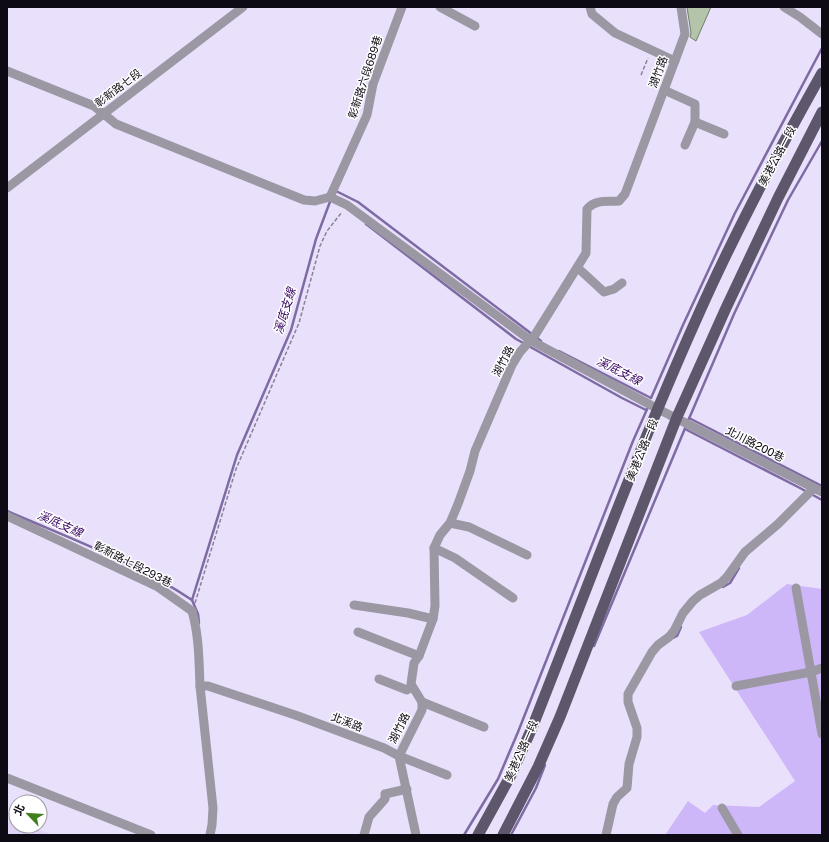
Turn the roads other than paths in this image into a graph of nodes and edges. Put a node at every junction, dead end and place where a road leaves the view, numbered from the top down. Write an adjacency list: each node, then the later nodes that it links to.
1 (243, 7): 14 (street, 彰新路七段)
2 (402, 7): 19 (street, 彰新路六段689巷)
3 (440, 7): 7 (street)
4 (590, 7): 9 (street)
5 (682, 7): 9 (street, 湖竹路)
6 (784, 7): 8 (street)
7 (475, 26)
8 (822, 34)
9 (675, 61): 12 (street, 湖竹路)
10 (7, 71): 14 (street)
11 (822, 73): 23 (main road, 美港公路一段)
12 (664, 90): 15 (street); 20 (street, 湖竹路)
13 (822, 112): 24 (main road, 美港公路一段)
14 (103, 114): 18 (street, 彰新路七段); 19 (street)
15 (695, 122): 16 (street); 17 (street)
16 (724, 134)
17 (685, 145)
18 (7, 188)
19 (330, 197): 22 (street, 北川路200巷)
20 (578, 268): 21 (street); 22 (street, 湖竹路)
21 (622, 283)
22 (530, 340): 23 (street, 北川路200巷); 27 (street, 湖竹路)
23 (658, 409): 24 (street, 北川路200巷); 54 (main road, 美港公路一段)
24 (677, 417): 25 (street, 北川路200巷); 55 (main road, 美港公路一段)
25 (818, 490): 56 (street)
26 (7, 516): 39 (street, 彰新路七段293巷)
27 (450, 523): 28 (street, 湖竹路); 29 (street)
28 (434, 548): 31 (street); 33 (street)
29 (527, 555)
30 (796, 588): 37 (street)
31 (513, 598)
32 (354, 605): 33 (street)
33 (433, 619): 35 (street)
34 (358, 632): 35 (street)
35 (419, 656): 41 (street)
36 (822, 668): 37 (street)
37 (811, 672): 40 (street); 44 (street)
38 (379, 679): 41 (street)
39 (204, 686): 45 (street, 北溪路); 51 (street)
40 (736, 686)
41 (412, 687): 42 (street)
42 (422, 702): 43 (street); 45 (street, 湖竹路)
43 (484, 727)
44 (822, 734)
45 (399, 756): 46 (street, 北溪路); 48 (street)
46 (448, 775)
47 (7, 778): 50 (street)
48 (407, 789): 52 (street); 53 (street)
49 (722, 808): 57 (street)
50 (151, 835)
51 (210, 835)
52 (364, 835)
53 (416, 835)
54 (478, 835)
55 (503, 835)
56 (606, 835)
57 (738, 835)

